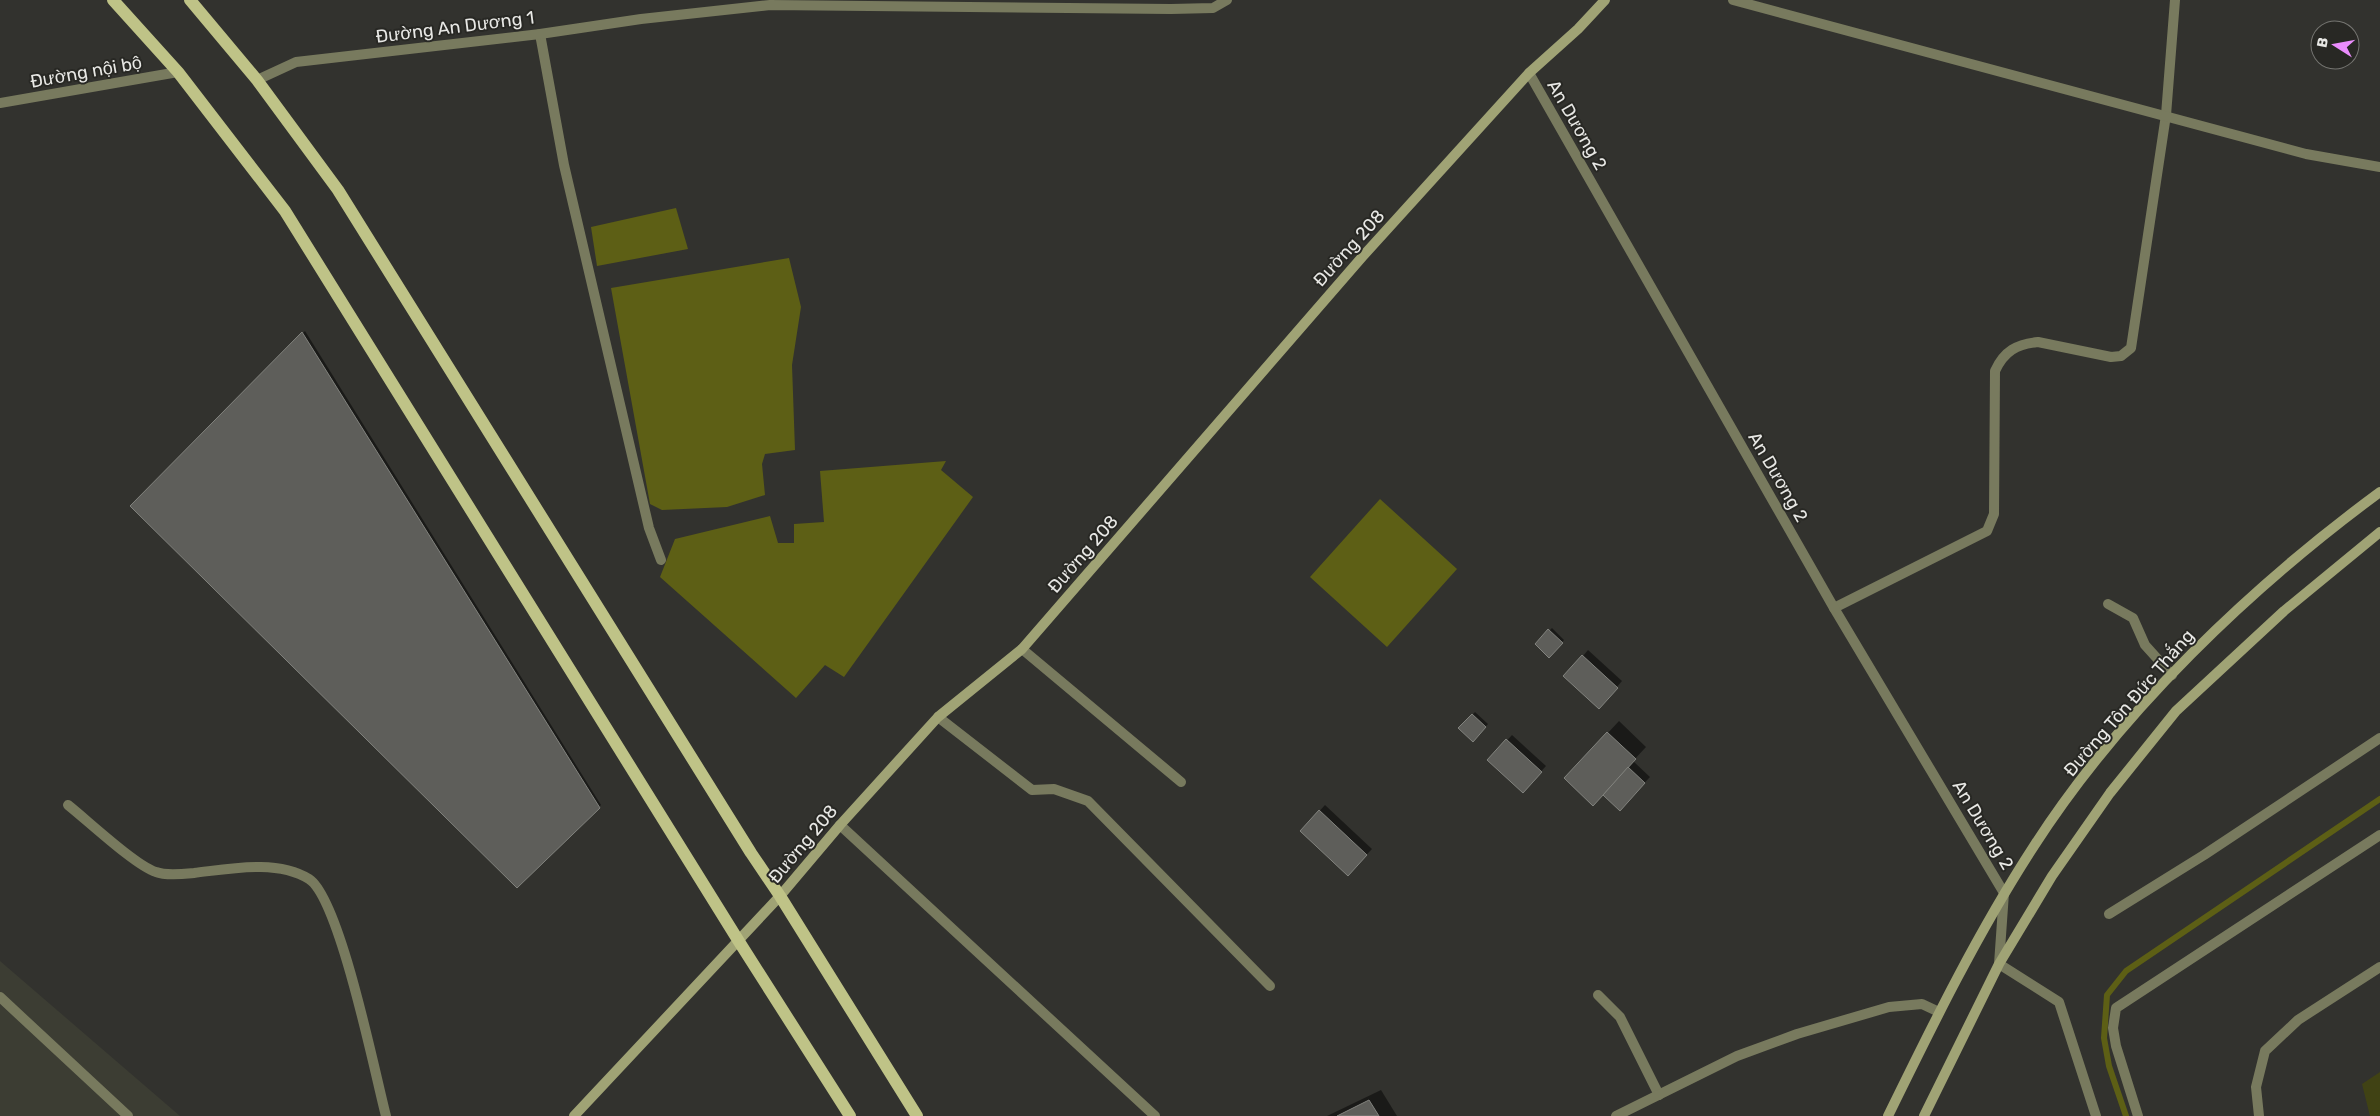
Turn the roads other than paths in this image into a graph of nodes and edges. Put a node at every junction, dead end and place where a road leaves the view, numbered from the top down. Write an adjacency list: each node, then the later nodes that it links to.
1 (113, 0): 8 (main road)
2 (190, 0): 10 (main road)
3 (1227, 0): 7 (street, Đường An Dương 1)
4 (1605, 0): 9 (main road, Đường 208)
5 (1733, 0): 12 (street)
6 (2175, 0): 12 (street)
7 (540, 34): 10 (street, Đường An Dương 1); 16 (street)
8 (178, 72): 11 (street, Đường nội bộ); 30 (main road)
9 (1529, 73): 18 (street, An Dương 2); 19 (main road, Đường 208)
10 (256, 80): 28 (main road)
11 (0, 103)
12 (2166, 115): 13 (street); 18 (street)
13 (2380, 167)
14 (2380, 492): 20 (main road, Đường Tôn Đức Thắng)
15 (2380, 532): 31 (main road)
16 (662, 560)
17 (2108, 604): 20 (street)
18 (1834, 608): 27 (street, An Dương 2)
19 (1022, 649): 21 (main road, Đường 208); 23 (street)
20 (2172, 675): 27 (main road, Đường Tôn Đức Thắng)
21 (938, 717): 25 (main road, Đường 208); 33 (street)
22 (2380, 738): 29 (street)
23 (1180, 782)
24 (68, 805): 39 (street)
25 (840, 825): 28 (main road, Đường 208); 43 (street)
26 (2380, 835): 48 (street)
27 (2004, 893): 31 (street); 36 (main road, Đường Tôn Đức Thắng)
28 (780, 896): 30 (main road, Đường 208); 42 (main road)
29 (2109, 914)
30 (738, 940): 40 (main road, Đường 208); 41 (main road)
31 (2000, 964): 46 (main road); 47 (street)
32 (2380, 966): 49 (street)
33 (1270, 986)
34 (1598, 995): 37 (street)
35 (0, 997): 38 (street)
36 (1939, 1012): 37 (street); 45 (main road, Đường Tôn Đức Thắng)
37 (1660, 1095): 44 (street)
38 (128, 1116)
39 (386, 1116)
40 (574, 1116)
41 (850, 1116)
42 (917, 1116)
43 (1154, 1116)
44 (1616, 1116)
45 (1888, 1116)
46 (1924, 1116)
47 (2096, 1116)
48 (2138, 1116)
49 (2260, 1116)

